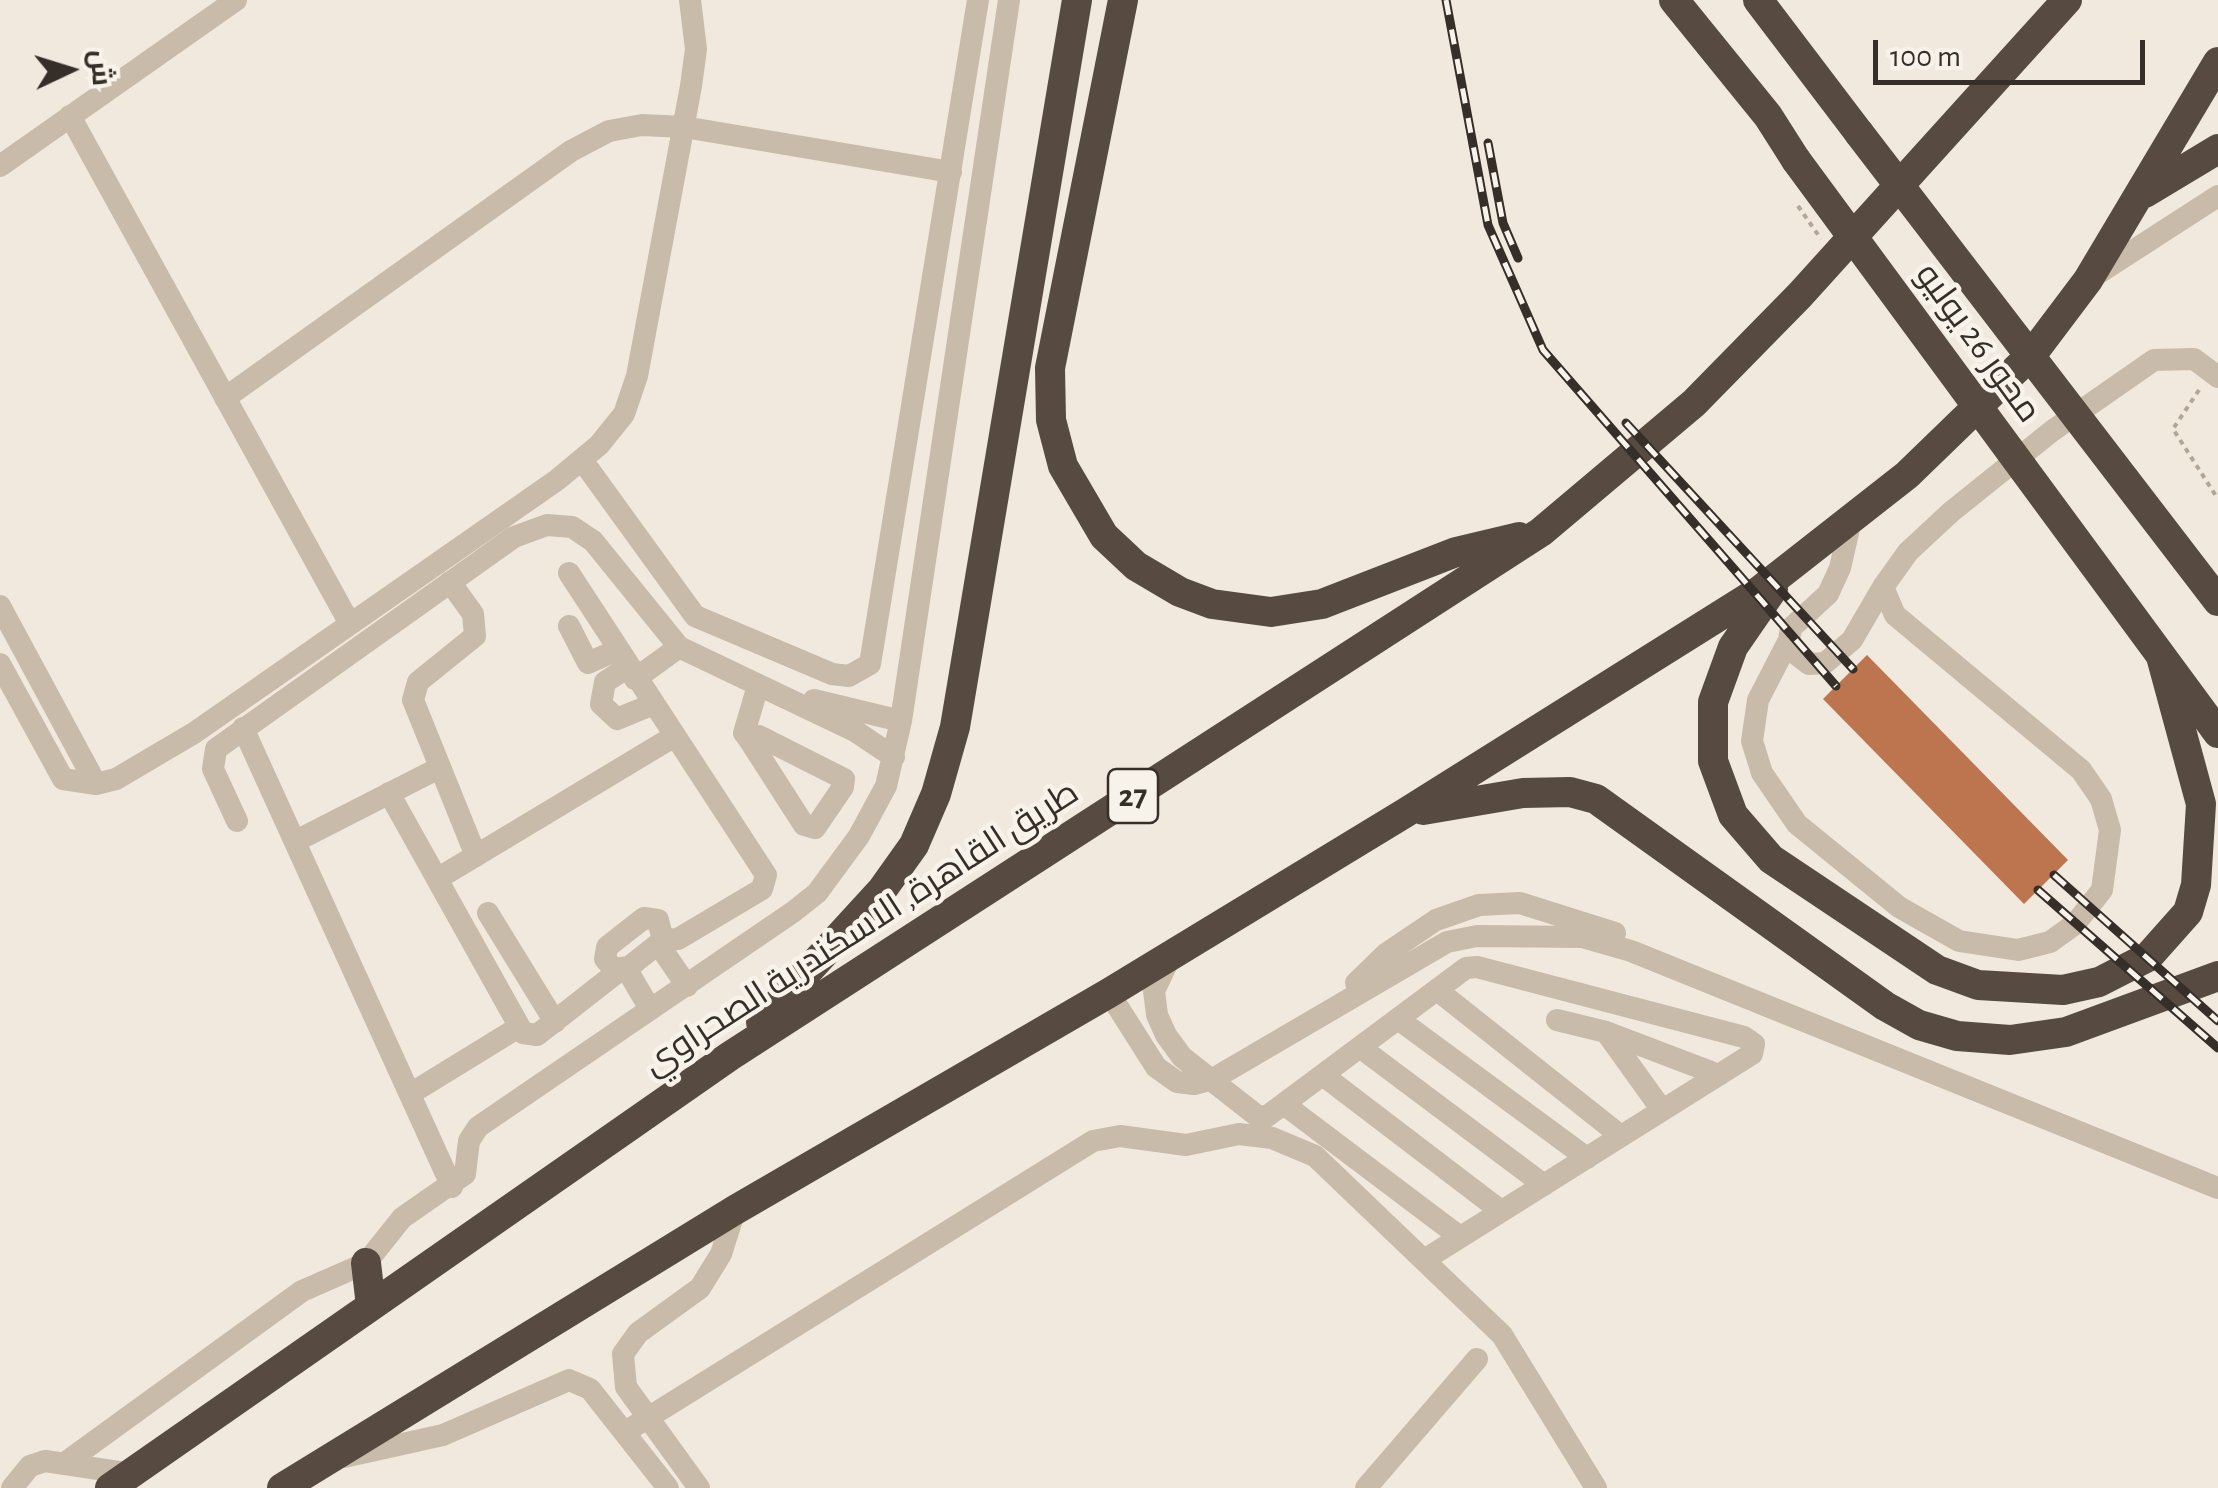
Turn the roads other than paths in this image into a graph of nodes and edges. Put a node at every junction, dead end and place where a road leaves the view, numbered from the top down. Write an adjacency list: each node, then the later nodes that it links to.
1 (236, 0): 11 (street)
2 (690, 0): 12 (street)
3 (978, 0): 15 (street)
4 (1010, 0): 40 (street)
5 (1077, 0): 71 (highway)
6 (1123, 0): 23 (highway)
7 (1674, 0): 34 (highway, محور 26 يوليو, bridge)
8 (1758, 0): 28 (highway, محور 26 يوليو, bridge)
9 (2067, 0): 23 (highway, طريق القاهرة, الاسكندرية الصحراوي / 27)
10 (2218, 62): 16 (highway)
11 (70, 116): 14 (street); 20 (street)
12 (684, 127): 15 (street); 20 (street); 21 (street)
13 (2218, 149): 16 (highway)
14 (0, 166)
15 (951, 172): 21 (street)
16 (2142, 195): 18 (highway)
17 (2218, 196): 18 (street)
18 (2088, 280): 22 (highway)
19 (2215, 373): 27 (street)
20 (225, 398): 30 (street)
21 (582, 460): 30 (street)
22 (1852, 514): 24 (highway); 32 (street)
23 (1541, 532): 71 (highway, طريق القاهرة, الاسكندرية الصحراوي / 27)
24 (1786, 570): 34 (highway, bridge); 49 (highway)
25 (568, 573): 36 (street)
26 (450, 582): 33 (street); 41 (street); 46 (street)
27 (1883, 587): 32 (street); 32 (street)
28 (2218, 601)
29 (0, 606): 47 (street)
30 (350, 624): 47 (street)
31 (568, 626): 36 (street)
32 (1790, 640)
33 (679, 647): 36 (street); 37 (street)
34 (2159, 649): 42 (highway, محور 26 يوليو, bridge)
35 (0, 664): 47 (street)
36 (627, 665): 39 (street); 39 (street)
37 (758, 686): 38 (street); 44 (street)
38 (795, 700): 40 (street); 45 (street)
39 (651, 704): 43 (street)
40 (901, 721): 45 (street)
41 (243, 728): 50 (street); 51 (street)
42 (2218, 733)
43 (673, 737): 52 (street); 55 (street)
44 (750, 741)
45 (894, 757): 60 (street)
46 (439, 768): 48 (street); 52 (street)
47 (96, 784)
48 (388, 794): 51 (street); 53 (street)
49 (1406, 813): 56 (highway); 59 (highway)
50 (237, 822)
51 (296, 841): 75 (street)
52 (476, 856): 53 (street)
53 (437, 880): 68 (street)
54 (488, 913): 67 (street)
55 (661, 942): 58 (street); 58 (street); 60 (street)
56 (1171, 955): 62 (highway); 74 (street)
57 (1655, 960): 64 (street); 64 (street); 82 (street)
58 (623, 969): 63 (street); 67 (street)
59 (2218, 976)
60 (687, 986): 63 (street)
61 (1436, 990): 65 (street); 72 (street); 78 (street)
62 (1109, 993): 74 (street); 83 (highway)
63 (650, 1009): 81 (street)
64 (1326, 1012): 74 (street)
65 (1398, 1019): 70 (street); 79 (street)
66 (1558, 1020): 69 (street)
67 (555, 1022): 68 (street)
68 (519, 1027): 75 (street)
69 (1606, 1032): 72 (street); 77 (street)
70 (1360, 1048): 73 (street); 80 (street)
71 (730, 1056): 88 (highway, طريق القاهرة, الاسكندرية الصحراوي / 27)
72 (1719, 1075): 77 (street)
73 (1324, 1076): 76 (street); 84 (street)
74 (1213, 1079): 76 (street)
75 (410, 1094): 81 (street)
76 (1285, 1105): 85 (street)
77 (1662, 1110): 78 (street)
78 (1621, 1136): 79 (street)
79 (1587, 1158): 80 (street)
80 (1544, 1184): 84 (street)
81 (452, 1187): 87 (street)
82 (2218, 1188)
83 (735, 1210): 90 (street); 93 (highway)
84 (1501, 1211): 85 (street)
85 (1460, 1236): 86 (street)
86 (1424, 1260): 90 (street); 102 (street)
87 (366, 1263): 88 (highway); 94 (street)
88 (371, 1306): 96 (highway, طريق القاهرة, الاسكندرية الصحراوي / 27)
89 (1477, 1359): 101 (street)
90 (646, 1417): 91 (street); 92 (street)
91 (626, 1432): 93 (street); 95 (street)
92 (671, 1450): 95 (street); 100 (street)
93 (326, 1460): 98 (highway)
94 (65, 1463): 96 (street); 97 (street)
95 (652, 1465): 99 (street)
96 (121, 1481)
97 (12, 1488)
98 (282, 1488)
99 (668, 1488)
100 (699, 1488)
101 (1366, 1488)
102 (1596, 1488)

